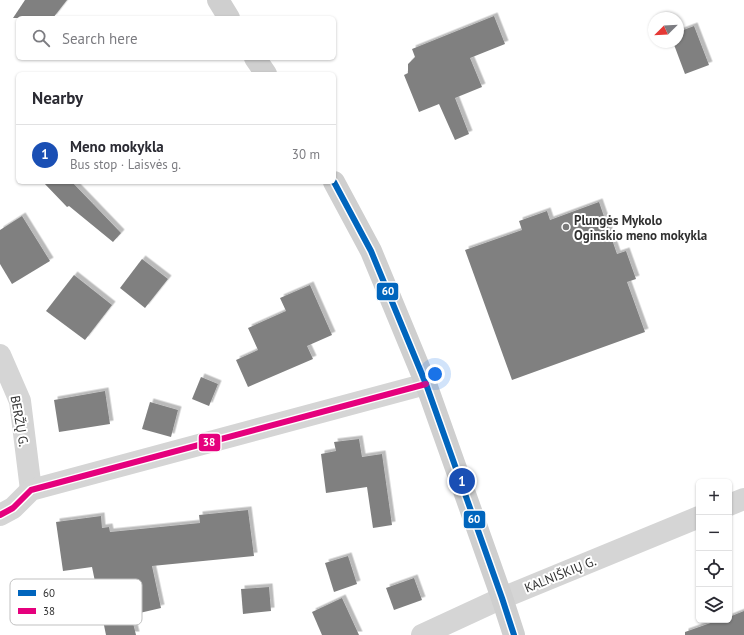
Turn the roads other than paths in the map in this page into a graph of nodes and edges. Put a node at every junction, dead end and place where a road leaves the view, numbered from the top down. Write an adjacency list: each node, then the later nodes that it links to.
1 (218, 0): 2 (street)
2 (228, 16)
3 (256, 60): 4 (street)
4 (265, 72)
5 (335, 184): 7 (street)
6 (0, 355): 8 (street, BERŽŲ G.)
7 (426, 384): 8 (street); 13 (street)
8 (31, 490): 11 (street)
9 (744, 499): 10 (street)
10 (732, 504)
11 (0, 516)
12 (696, 518): 13 (street, KALNIŠKIŲ G.)
13 (502, 598): 14 (street, KALNIŠKIŲ G.); 15 (street)
14 (422, 635)
15 (514, 635)

